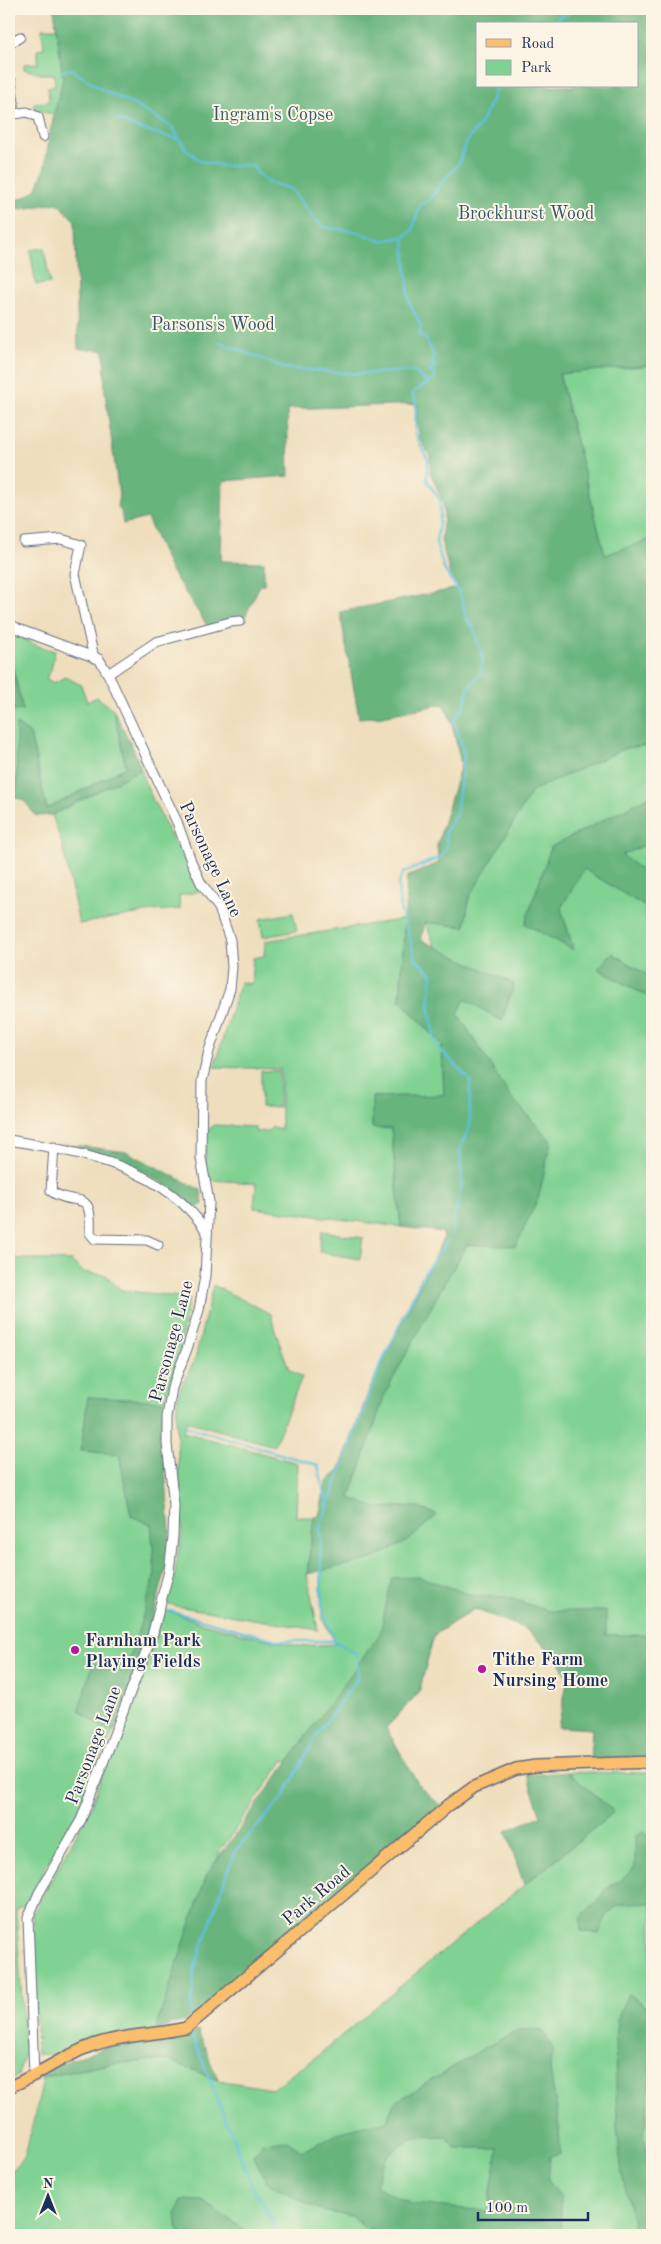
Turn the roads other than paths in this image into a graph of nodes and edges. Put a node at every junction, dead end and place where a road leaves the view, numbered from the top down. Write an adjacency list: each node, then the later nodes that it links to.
1 (20, 37): 2 (street)
2 (9, 44)
3 (9, 78): 4 (street)
4 (9, 115): 5 (street); 6 (street)
5 (9, 120)
6 (43, 137)
7 (24, 542): 10 (street)
8 (240, 621): 11 (street)
9 (9, 623): 10 (street, Parsonage Lane)
10 (94, 658): 11 (street, Parsonage Lane)
11 (108, 674): 14 (street, Parsonage Lane)
12 (9, 1140): 13 (street)
13 (54, 1147): 14 (street); 15 (street)
14 (207, 1232): 17 (street, Parsonage Lane)
15 (158, 1245)
16 (652, 1762): 17 (main road, Park Road)
17 (34, 2074): 18 (main road, Park Road)
18 (9, 2087)

